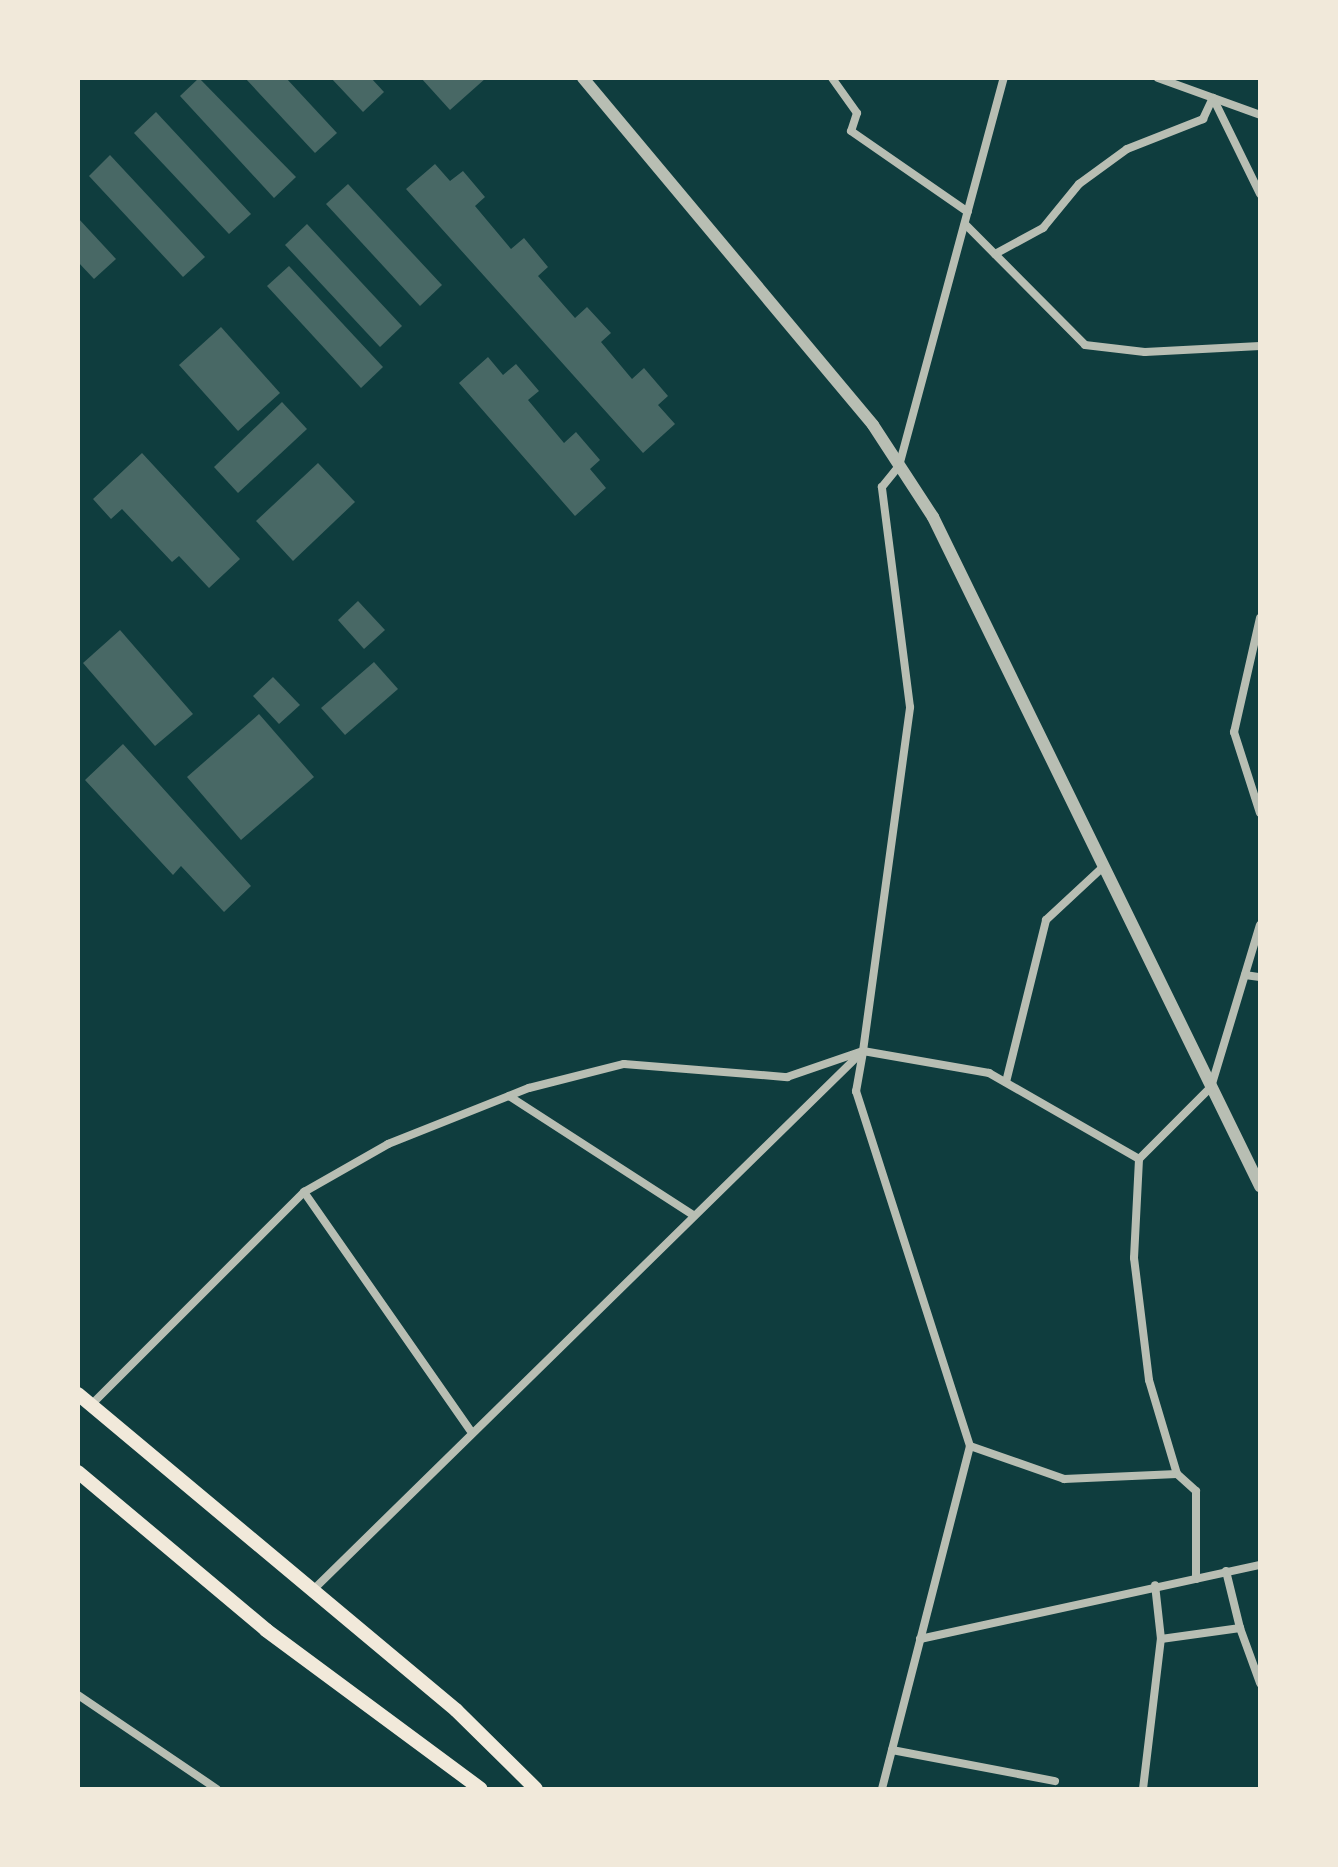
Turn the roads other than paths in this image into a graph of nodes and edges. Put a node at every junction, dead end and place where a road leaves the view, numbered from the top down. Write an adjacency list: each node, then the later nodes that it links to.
1 (583, 78): 12 (street)
2 (832, 78): 8 (street)
3 (1004, 78): 8 (street)
4 (1158, 78): 5 (street)
5 (1213, 98): 6 (street); 7 (street); 10 (street)
6 (1260, 115)
7 (1260, 194)
8 (968, 212): 9 (street)
9 (965, 224): 10 (street); 12 (street)
10 (995, 254): 11 (street)
11 (1260, 346)
12 (899, 466): 15 (street); 19 (street)
13 (1260, 618): 14 (street)
14 (1260, 813)
15 (1103, 867): 20 (street); 21 (street)
16 (1260, 925): 17 (street)
17 (1245, 975): 18 (street); 21 (street)
18 (1260, 977)
19 (863, 1051): 20 (street); 22 (street); 26 (street); 30 (street)
20 (1006, 1082): 23 (street)
21 (1211, 1087): 23 (street); 24 (street)
22 (509, 1096): 25 (street); 26 (street)
23 (1139, 1159): 32 (street)
24 (1260, 1186)
25 (304, 1192): 28 (street); 29 (street)
26 (693, 1215): 29 (street)
27 (78, 1394): 28 (main road)
28 (90, 1406): 37 (main road)
29 (470, 1430): 37 (street)
30 (970, 1446): 32 (street); 39 (street)
31 (78, 1472): 46 (main road)
32 (1177, 1474): 35 (street)
33 (1260, 1565): 34 (street)
34 (1226, 1571): 35 (street); 38 (street)
35 (1196, 1579): 36 (street)
36 (1155, 1585): 39 (street); 40 (street)
37 (314, 1589): 47 (main road)
38 (1240, 1628): 40 (street); 41 (street)
39 (920, 1639): 43 (street)
40 (1161, 1639): 49 (street)
41 (1260, 1683)
42 (78, 1695): 45 (street)
43 (892, 1750): 44 (street); 48 (street)
44 (1055, 1781)
45 (217, 1789)
46 (481, 1789)
47 (536, 1789)
48 (882, 1789)
49 (1143, 1789)

